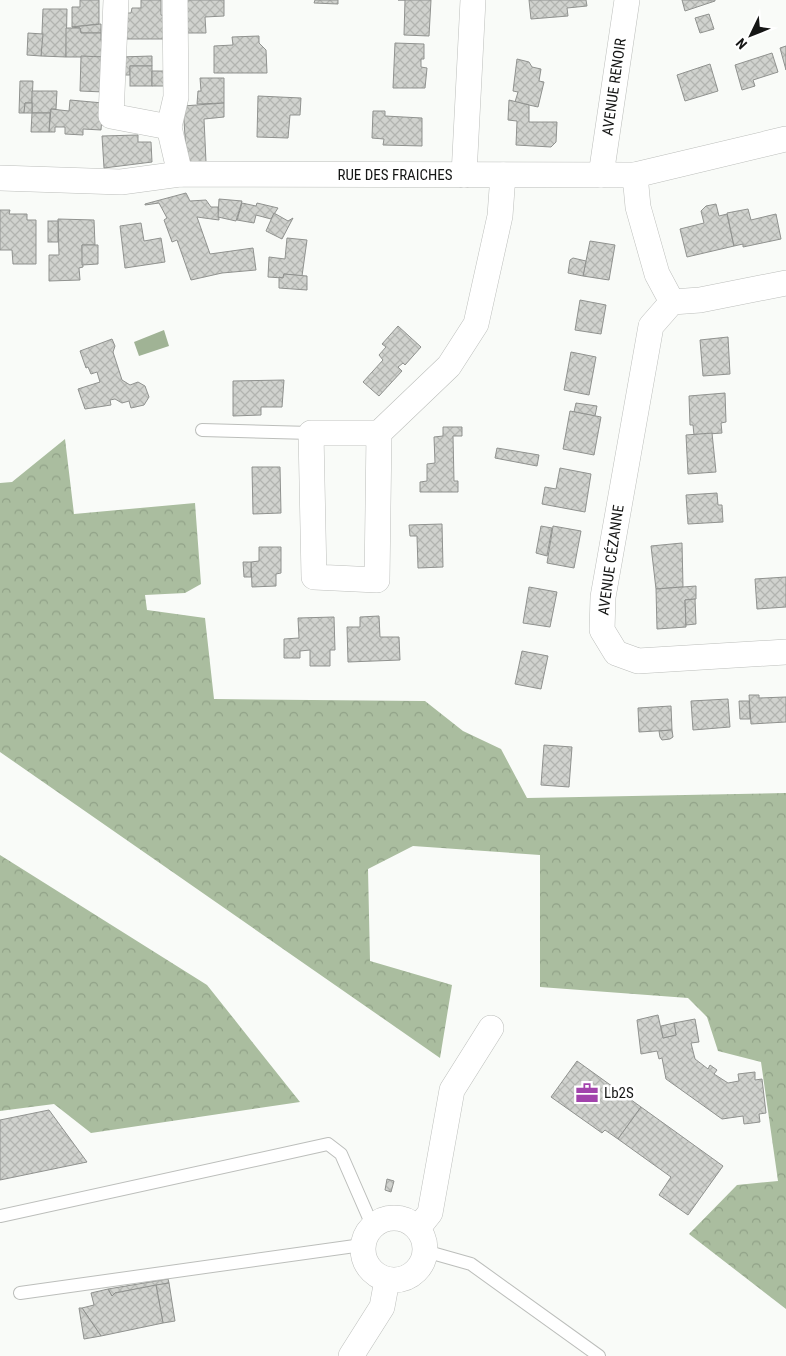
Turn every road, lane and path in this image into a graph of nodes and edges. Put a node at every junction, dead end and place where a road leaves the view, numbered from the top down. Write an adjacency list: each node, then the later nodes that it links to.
1 (116, 0): 5 (street)
2 (175, 0): 5 (street)
3 (473, 0): 8 (street)
4 (627, 0): 10 (street, AVENUE RENOIR)
5 (169, 127): 7 (street)
6 (786, 139): 11 (street, RUE DES FRAICHES)
7 (180, 174): 8 (street, RUE DES FRAICHES); 12 (street, RUE DES FRAICHES)
8 (464, 175): 9 (street, RUE DES FRAICHES)
9 (503, 175): 10 (street, RUE DES FRAICHES); 16 (street)
10 (601, 175): 11 (street, RUE DES FRAICHES)
11 (635, 175): 14 (street)
12 (0, 178)
13 (786, 283): 14 (street)
14 (672, 302): 18 (street, AVENUE CÉZANNE)
15 (202, 430): 17 (lane)
16 (379, 433): 17 (street); 17 (street)
17 (311, 434)
18 (786, 652)
19 (491, 1028): 22 (street)
20 (1, 1216): 21 (lane)
21 (367, 1235): 22 (street); 23 (street); 24 (lane)
22 (421, 1240): 23 (street); 26 (lane)
23 (387, 1280): 25 (street)
24 (20, 1293)
25 (352, 1356)
26 (599, 1356)

